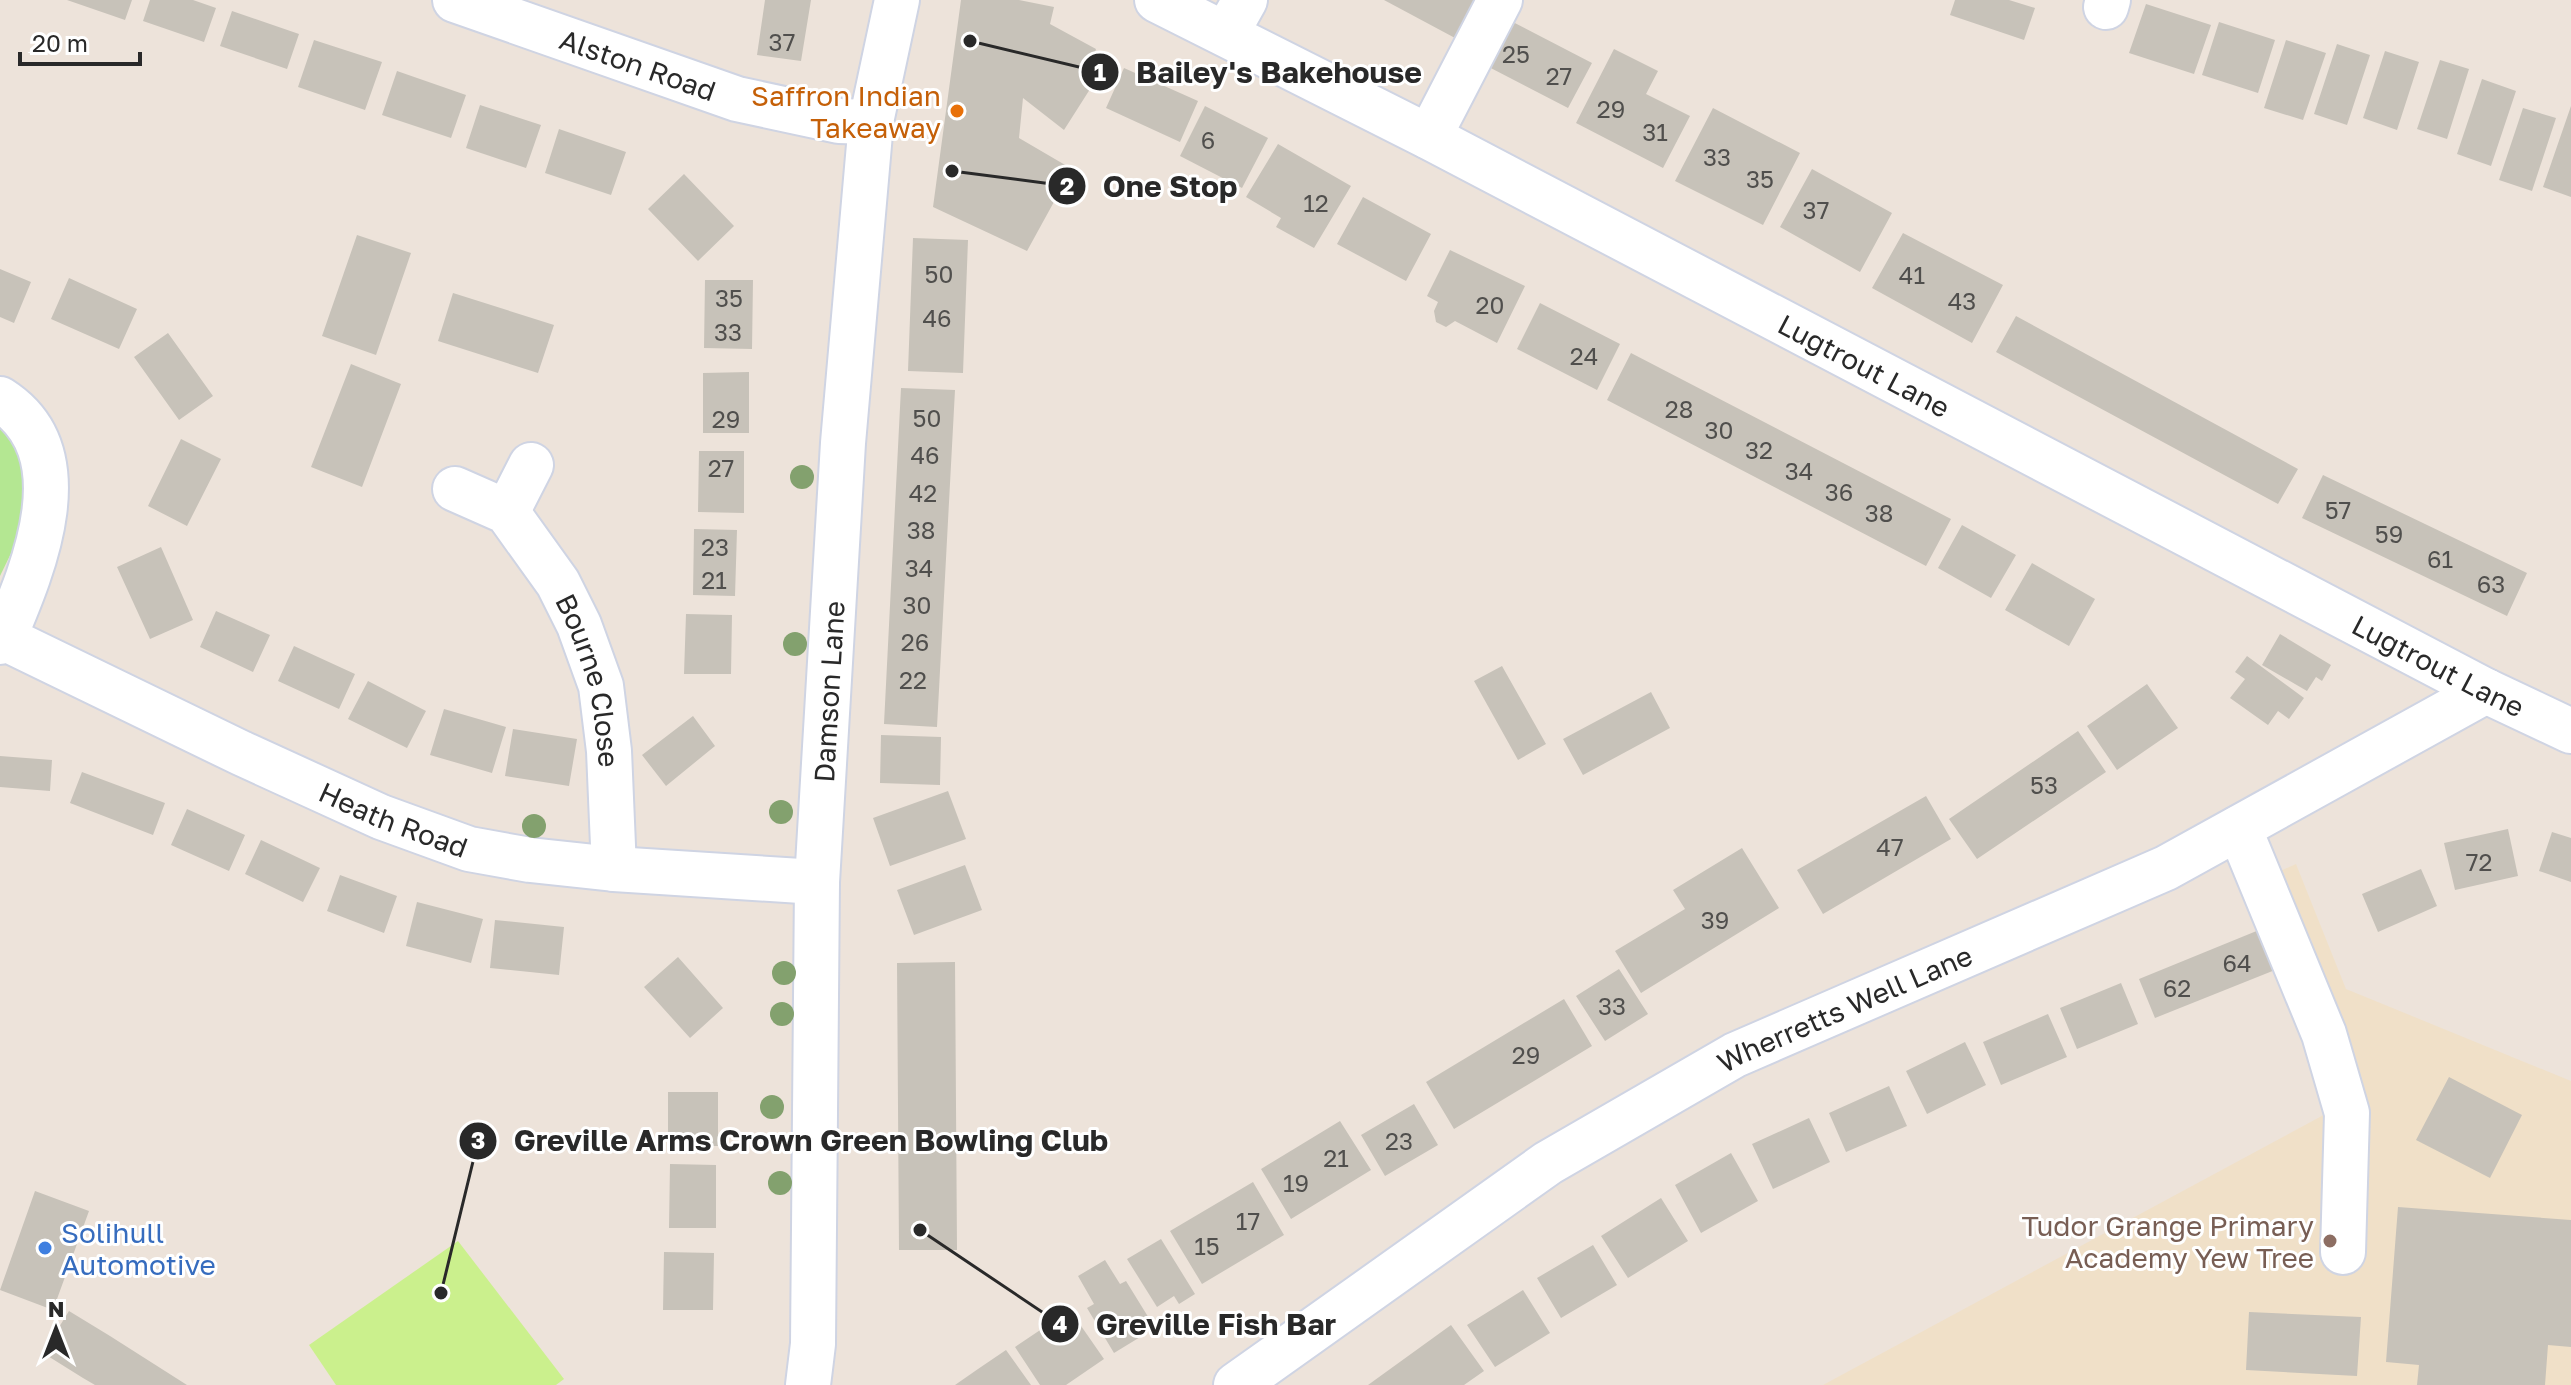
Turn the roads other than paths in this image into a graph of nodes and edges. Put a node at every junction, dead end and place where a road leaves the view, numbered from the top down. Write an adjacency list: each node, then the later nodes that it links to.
1 (455, 0): 6 (street, Alston Road)
2 (897, 0): 6 (street, Damson Lane)
3 (1157, 0): 5 (street, Lugtrout Lane)
4 (1500, 0): 7 (street)
5 (1236, 17): 7 (street, Lugtrout Lane)
6 (871, 122): 17 (street, Damson Lane)
7 (1429, 137): 13 (street, Lugtrout Lane)
8 (0, 399): 12 (street)
9 (531, 465): 11 (street)
10 (455, 489): 11 (street)
11 (507, 512): 16 (street, Bourne Close)
12 (2, 640): 16 (street, Heath Road)
13 (2486, 691): 14 (street, Lugtrout Lane); 15 (street, Wherretts Well Lane)
14 (2571, 731)
15 (2239, 828): 18 (street); 20 (street, Wherretts Well Lane)
16 (614, 869): 17 (street, Heath Road)
17 (817, 882): 19 (street, Damson Lane)
18 (2343, 1252)
19 (808, 1385)
20 (1236, 1385)

